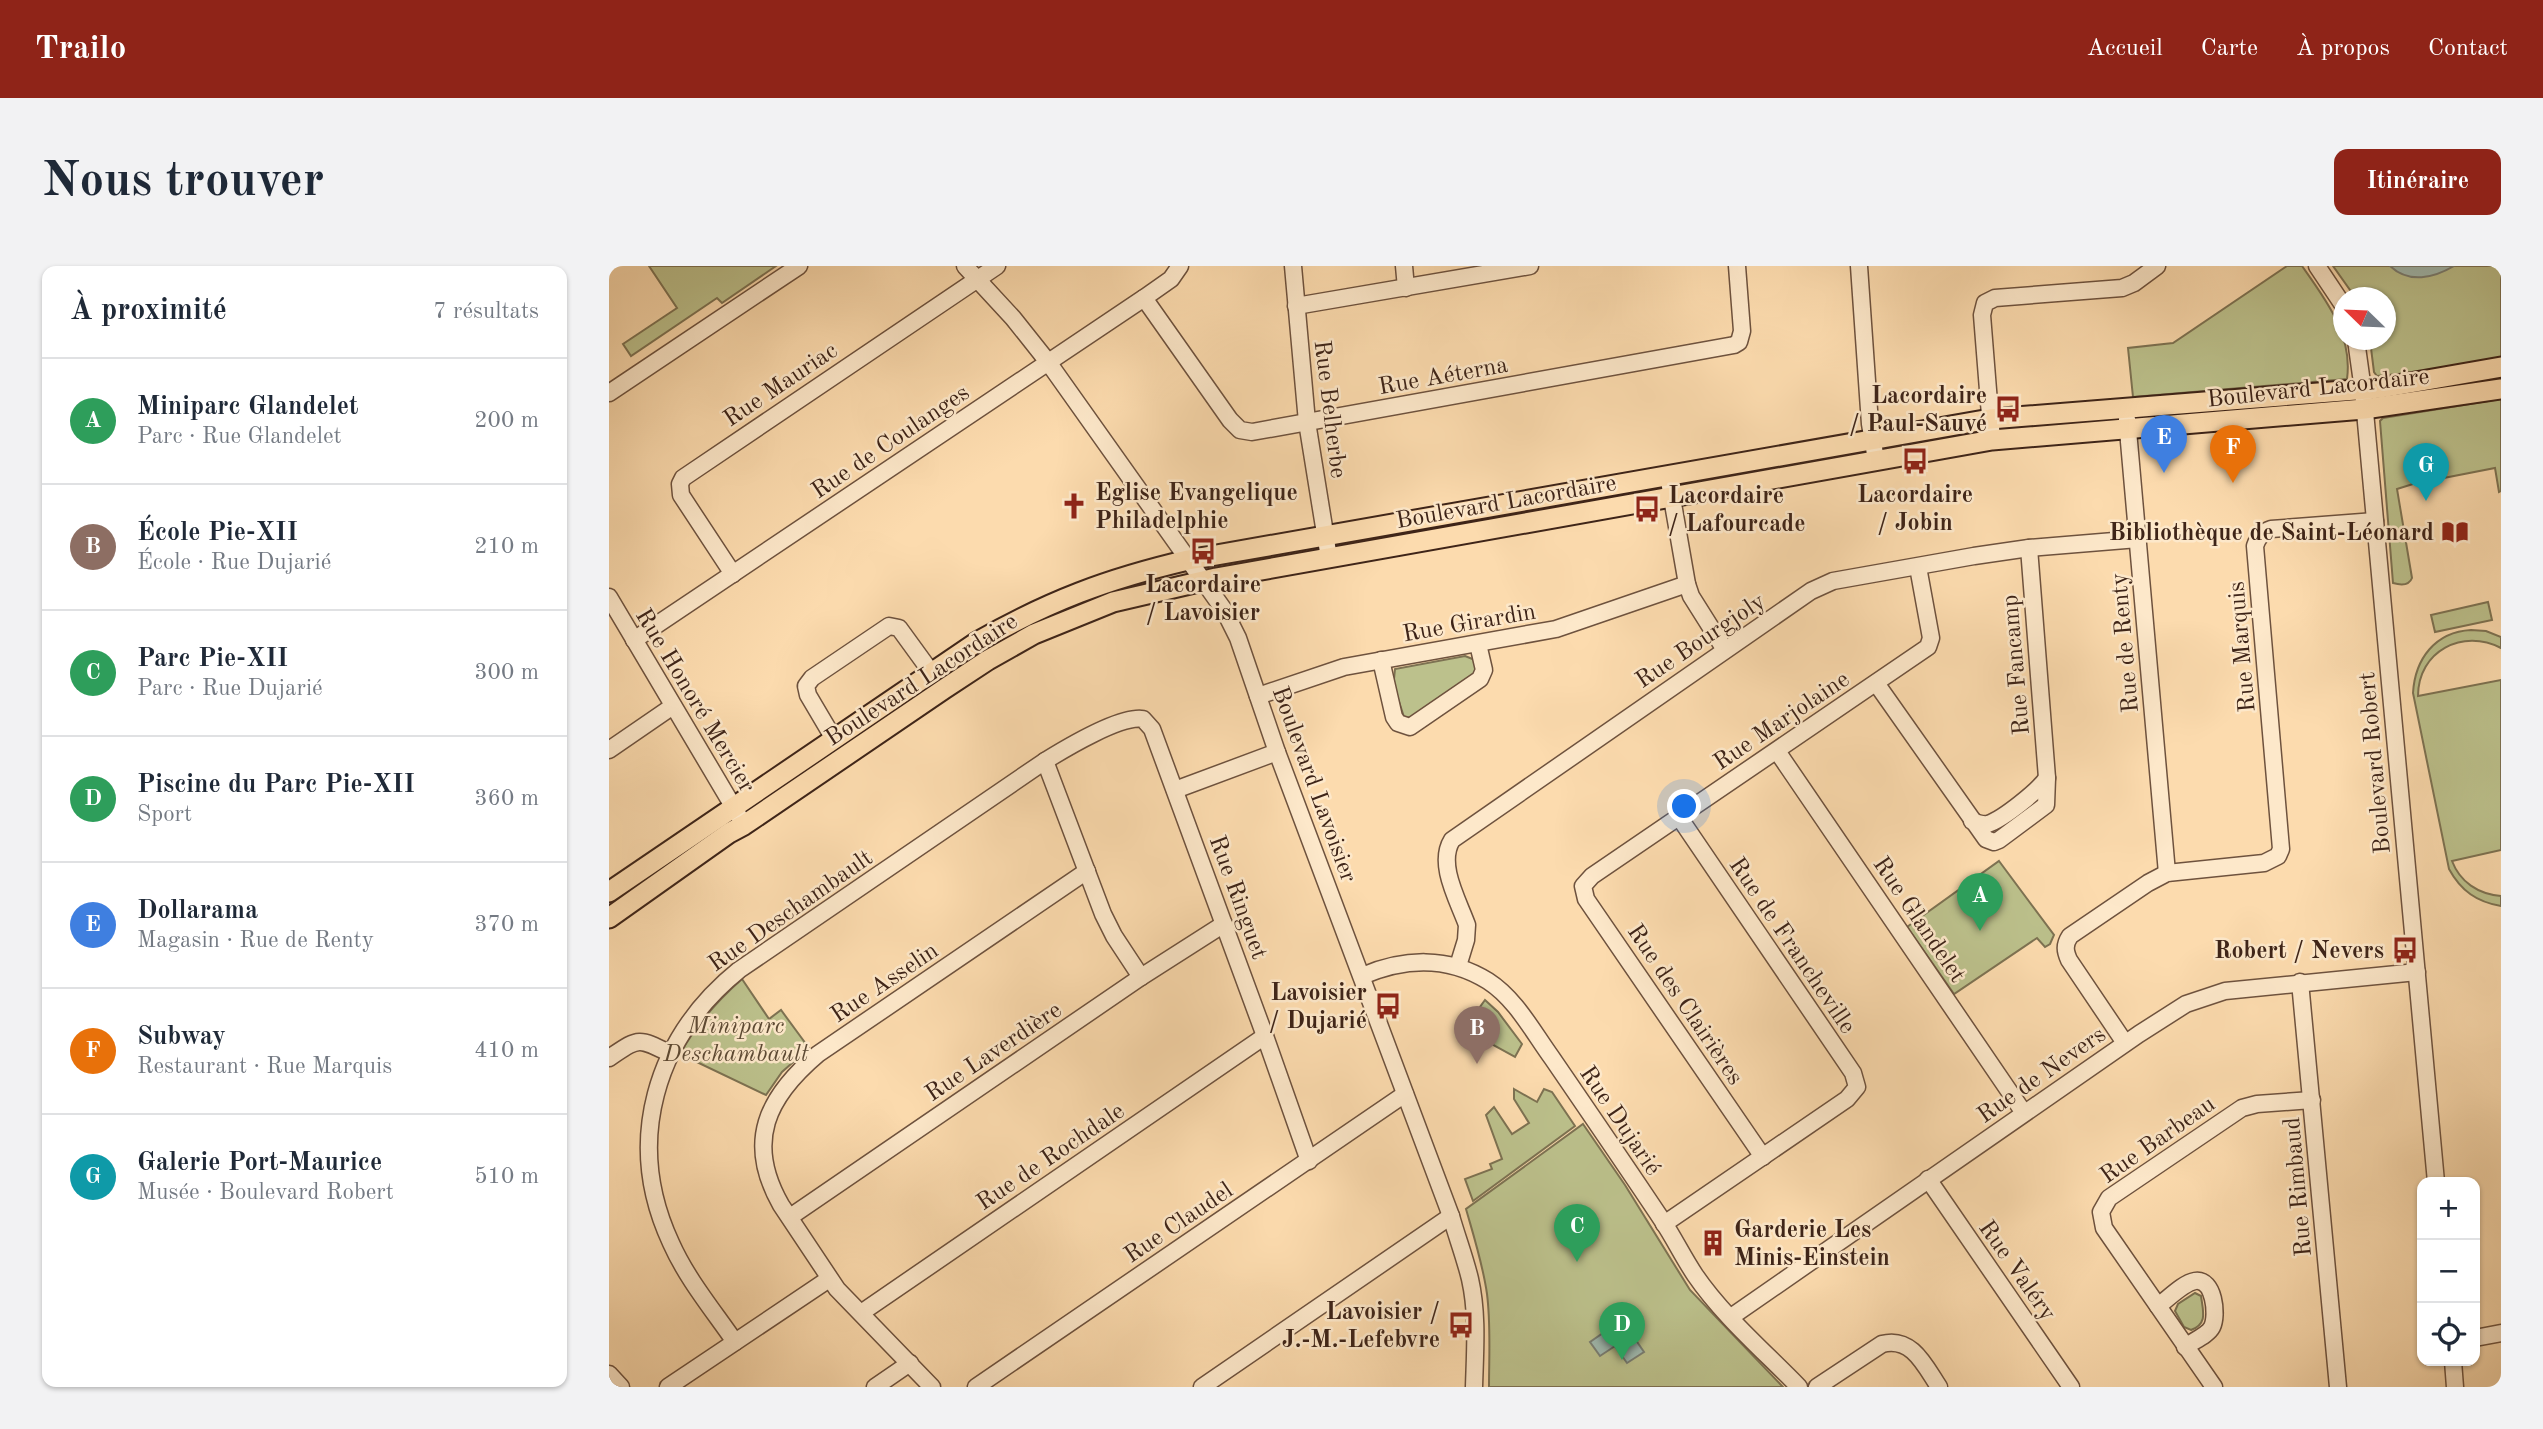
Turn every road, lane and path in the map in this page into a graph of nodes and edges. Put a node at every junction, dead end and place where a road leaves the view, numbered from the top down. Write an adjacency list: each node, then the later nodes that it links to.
1 (799, 266): 21 (street)
2 (965, 266): 12 (street, Boulevard Lavoisier)
3 (997, 266): 12 (street, Rue Mauriac)
4 (1293, 266): 16 (street, Rue Belherbe)
5 (1403, 266): 13 (street)
6 (1737, 266): 25 (street, Rue Aéterna)
7 (1859, 266): 27 (street)
8 (2157, 266): 24 (street)
9 (2317, 266): 14 (street)
10 (1519, 267): 13 (street)
11 (1176, 272): 15 (street, Rue de Coulanges)
12 (977, 279): 18 (street, Boulevard Lavoisier); 39 (street, Rue Mauriac)
13 (1406, 288): 16 (street)
14 (2333, 290)
15 (1144, 298): 18 (street, Rue de Coulanges); 25 (street, Rue Aéterna)
16 (1296, 306): 25 (street, Rue Belherbe)
17 (2357, 350): 22 (street, Boulevard Robert)
18 (1048, 362): 37 (street, Boulevard Lavoisier); 39 (street, Rue de Coulanges)
19 (2501, 367): 22 (main road, Boulevard Lacordaire)
20 (2501, 389): 22 (main road, Boulevard Lacordaire)
21 (609, 393)
22 (2364, 399): 23 (main road, Boulevard Lacordaire); 26 (main road, Boulevard Lacordaire); 32 (street, Boulevard Robert)
23 (2126, 409): 24 (main road, Boulevard Lacordaire); 26 (street, Rue de Renty)
24 (1990, 419): 27 (main road, Boulevard Lacordaire); 28 (street)
25 (1307, 422): 33 (street, Rue Belherbe)
26 (2129, 429): 28 (main road, Boulevard Lacordaire); 34 (street, Rue de Renty)
27 (1873, 438): 29 (street); 30 (main road, Boulevard Lacordaire)
28 (1992, 440): 29 (main road, Boulevard Lacordaire)
29 (1876, 460): 31 (main road, Boulevard Lacordaire)
30 (1668, 475): 31 (street); 33 (main road, Boulevard Lacordaire)
31 (1672, 496): 36 (main road, Boulevard Lacordaire); 41 (street)
32 (2375, 521): 64 (street, Rue Marquis); 70 (street, Boulevard Robert)
33 (1326, 537): 36 (street, Rue Belherbe); 37 (main road, Boulevard Lacordaire)
34 (2138, 539): 35 (street, Rue Bourgjoly); 64 (street, Rue de Renty)
35 (2029, 548): 38 (street, Rue Bourgjoly); 57 (street, Rue Fancamp)
36 (1329, 558): 40 (main road, Boulevard Lacordaire)
37 (1188, 560): 40 (street, Boulevard Lavoisier); 47 (main road, Boulevard Lacordaire)
38 (1918, 567): 45 (street, Rue Bourgjoly); 48 (street, Rue Marjolaine)
39 (733, 574): 43 (street, Rue de Coulanges)
40 (1202, 580): 49 (street, Boulevard Lavoisier); 62 (main road, Boulevard Lacordaire)
41 (1687, 584): 44 (street, Rue Girardin); 45 (street)
42 (609, 597): 43 (street, Rue Honoré Mercier)
43 (634, 640): 50 (street, Rue Honoré Mercier)
44 (1478, 644): 46 (street, Rue Girardin); 46 (street)
45 (1725, 650): 69 (street, Rue Bourgjoly)
46 (1381, 660): 49 (street, Rue Girardin)
47 (931, 672): 52 (main road, Boulevard Lacordaire); 52 (street)
48 (1876, 683): 54 (street, Rue Marjolaine); 61 (street)
49 (1258, 696): 55 (street, Boulevard Lavoisier)
50 (673, 706): 53 (street); 59 (street, Rue Honoré Mercier)
51 (1152, 729): 56 (street, Rue Deschambault); 58 (street, Rue Ringuet)
52 (834, 738): 59 (main road, Boulevard Lacordaire)
53 (609, 750)
54 (1777, 751): 60 (street, Rue Marjolaine); 80 (street, Rue Glandelet)
55 (1277, 752): 58 (street); 71 (street, Boulevard Lavoisier)
56 (1045, 761): 63 (street); 76 (street, Rue Deschambault)
57 (2047, 778): 61 (street); 61 (street, Rue Fancamp)
58 (1175, 790): 68 (street, Rue Ringuet)
59 (733, 807): 62 (street, Rue Honoré Mercier); 66 (main road, Boulevard Lacordaire)
60 (1679, 817): 65 (street, Rue Marjolaine); 81 (street, Rue de Francheville)
61 (1972, 821)
62 (744, 825): 67 (main road, Boulevard Lacordaire)
63 (1087, 870): 72 (street); 86 (street, Rue Asselin)
64 (2167, 873): 75 (street)
65 (1593, 876): 81 (street, Rue des Clairières)
66 (609, 892)
67 (609, 918)
68 (1224, 923): 72 (street, Rue Laverdière); 74 (street, Rue Ringuet)
69 (1458, 966): 71 (street, Rue Dujarié); 87 (street, Rue Dujarié)
70 (2417, 972): 73 (street, Rue de Nevers); 83 (street, Boulevard Robert)
71 (1362, 976): 78 (street, Boulevard Lavoisier)
72 (1141, 977): 86 (street, Rue Laverdière)
73 (2300, 982): 75 (street, Rue de Nevers); 79 (street, Rue Rimbaud)
74 (1265, 1036): 82 (street, Rue Ringuet); 90 (street, Rue de Rochdale)
75 (2125, 1043): 80 (street, Rue de Nevers)
76 (669, 1053): 77 (street); 94 (street, Rue Deschambault)
77 (609, 1058)
78 (1405, 1094): 82 (street, Rue Claudel); 85 (street, Boulevard Lavoisier)
79 (2312, 1100): 89 (street, Rue Barbeau); 111 (street, Rue Rimbaud)
80 (2024, 1113): 84 (street, Rue de Nevers)
81 (1763, 1157): 87 (street)
82 (1309, 1161): 103 (street, Rue Claudel)
83 (2436, 1177)
84 (1928, 1179): 91 (street, Rue de Nevers); 109 (street, Rue Valéry)
85 (1451, 1216): 104 (street); 105 (street, Boulevard Lavoisier)
86 (789, 1217): 88 (street, Rue Asselin)
87 (1664, 1224): 91 (street, Rue Dujarié)
88 (829, 1279): 90 (street, Rue Asselin); 94 (street)
89 (2158, 1306): 95 (street, Rue Barbeau); 95 (street)
90 (861, 1313): 96 (street, Rue Asselin)
91 (1731, 1317): 106 (street, Rue Dujarié)
92 (2501, 1333): 93 (street)
93 (2480, 1337)
94 (735, 1342): 100 (street)
95 (2185, 1347): 110 (street, Rue Barbeau)
96 (910, 1363): 101 (street); 102 (street, Rue Asselin)
97 (2453, 1366): 112 (street)
98 (609, 1374): 99 (street)
99 (621, 1387)
100 (667, 1387)
101 (875, 1387)
102 (932, 1387)
103 (976, 1387)
104 (1202, 1387)
105 (1474, 1387)
106 (1799, 1387)
107 (1817, 1387): 108 (street)
108 (1939, 1387)
109 (2071, 1387)
110 (2214, 1387)
111 (2338, 1387)
112 (2455, 1387)

